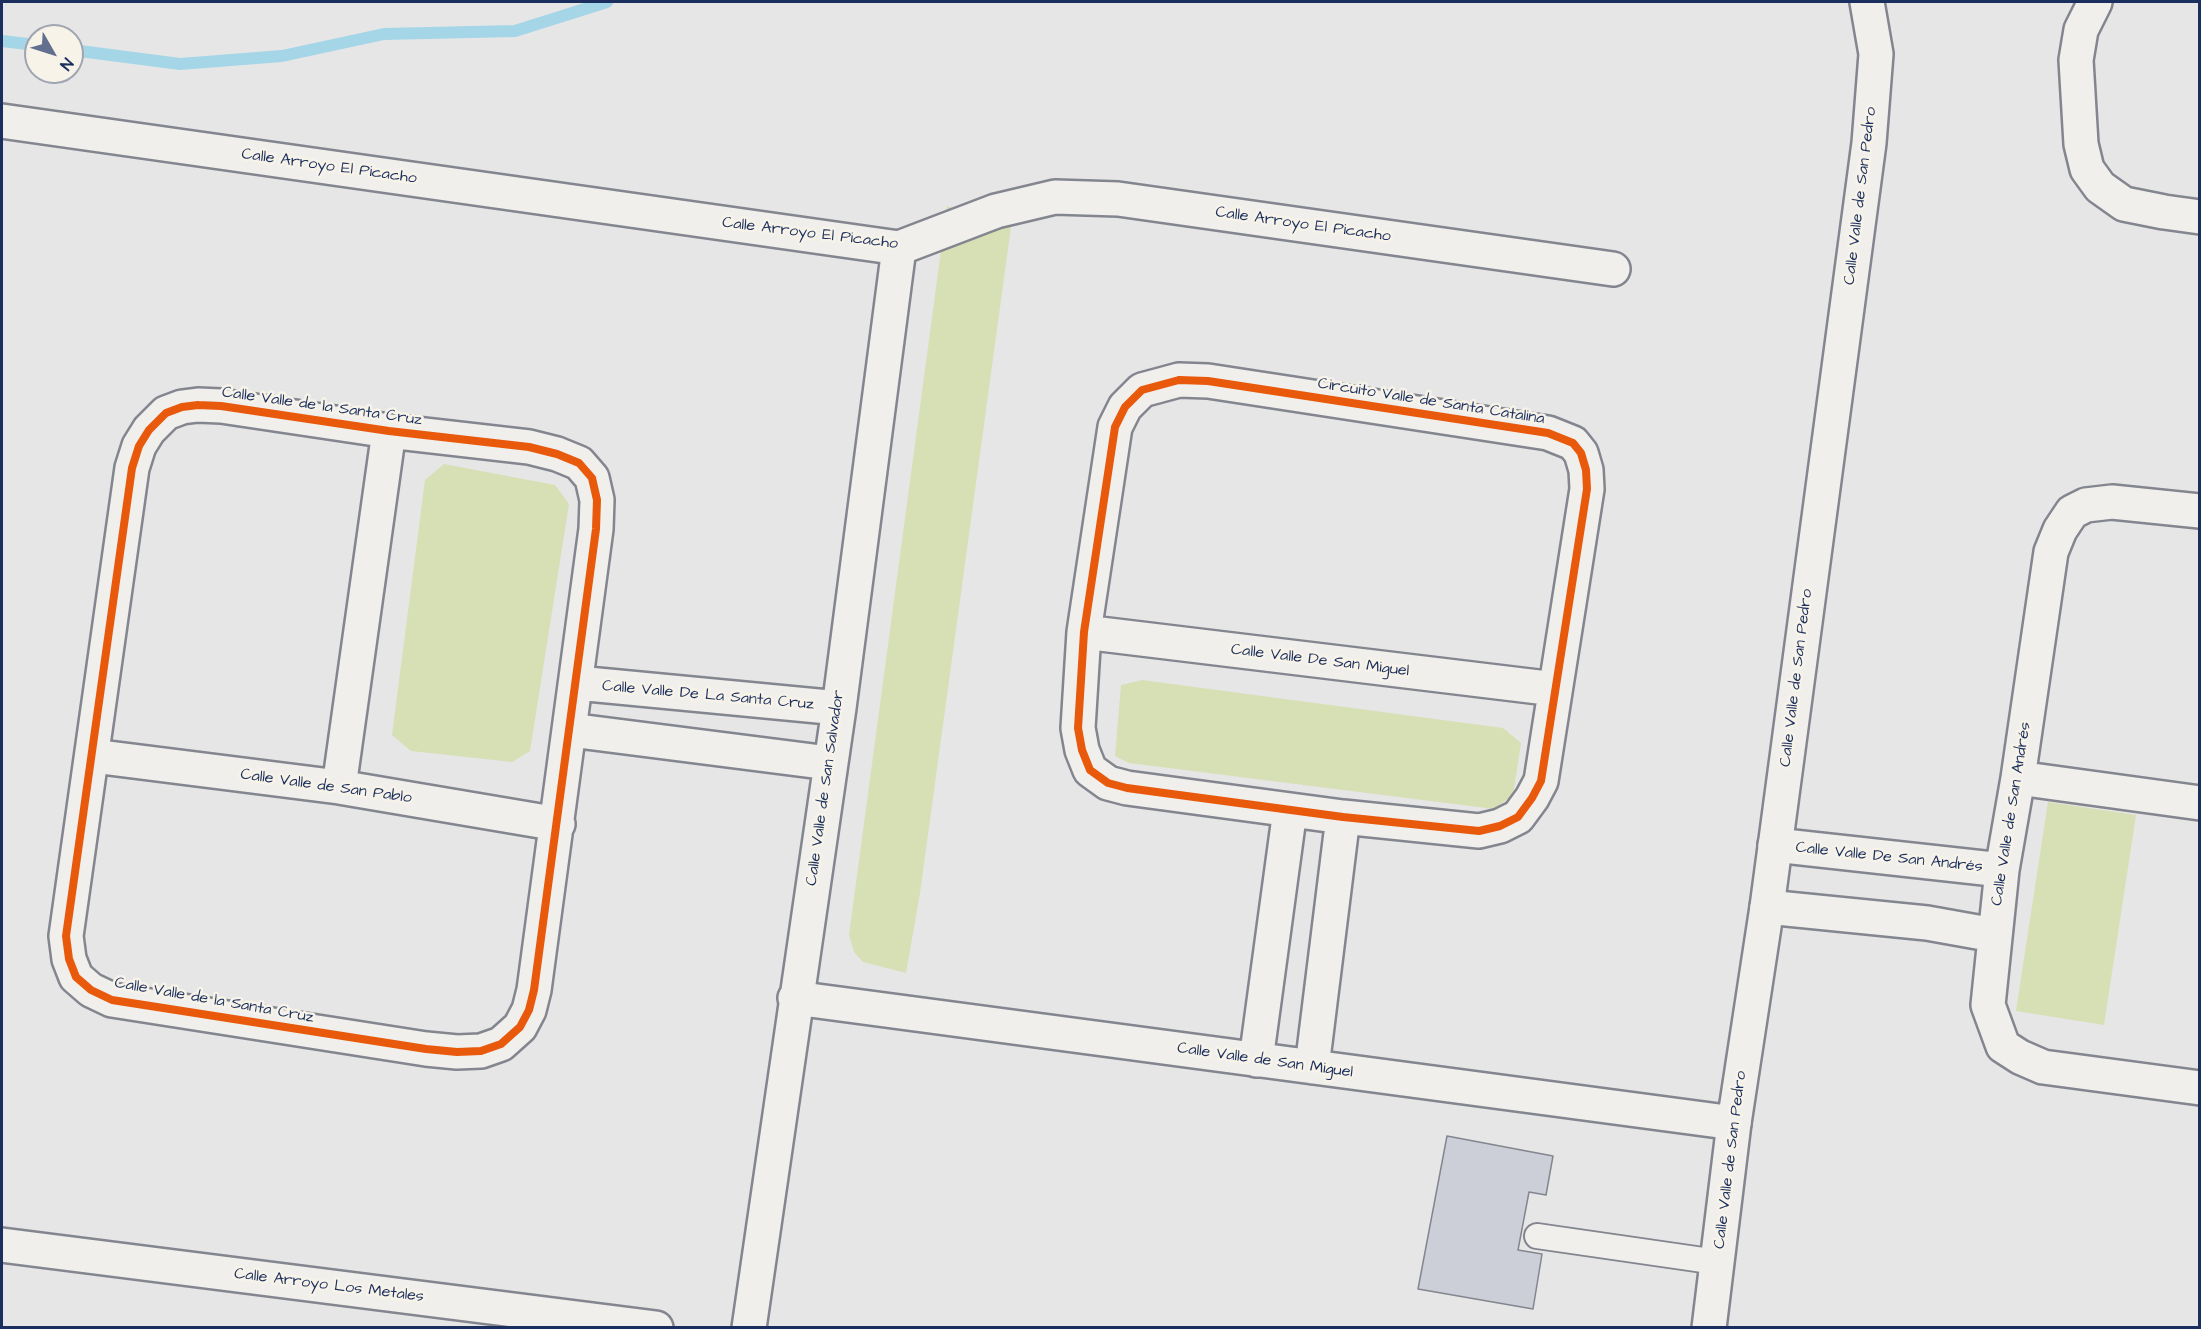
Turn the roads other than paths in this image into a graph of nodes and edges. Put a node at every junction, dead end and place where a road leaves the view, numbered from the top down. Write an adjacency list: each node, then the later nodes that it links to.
1 (2095, 2): 4 (street)
2 (1874, 10): 22 (street, Calle Valle de San Pedro)
3 (2, 121): 5 (street, Calle Arroyo El Picacho)
4 (2199, 217)
5 (899, 248): 6 (street, Calle Arroyo El Picacho); 12 (street, Calle Valle de San Salvador)
6 (1613, 269)
7 (389, 431): 10 (street, Calle Valle de la Santa Cruz); 14 (street, Calle Valle de la Santa Cruz); 17 (street, Calle Valle de la Santa Cruz)
8 (2199, 511): 16 (street, Calle Valle de San Andrés)
9 (1084, 632): 11 (street, Calle Valle De San Miguel); 11 (street, Circuito Valle de Santa Catalina); 19 (street, Circuito Valle de Santa Catalina)
10 (576, 683): 12 (street, Calle Valle De La Santa Cruz); 13 (street, Calle Valle de la Santa Cruz)
11 (1555, 689): 20 (street, Circuito Valle de Santa Catalina)
12 (838, 708): 15 (street, Calle Valle de San Salvador)
13 (570, 730): 15 (street); 21 (street, Calle Valle de la Santa Cruz)
14 (93, 756): 17 (street, Calle Valle de San Pablo); 21 (street, Calle Valle de la Santa Cruz)
15 (829, 764): 26 (street, Calle Valle de San Salvador)
16 (2018, 778): 18 (street); 23 (street, Calle Valle de San Andrés)
17 (339, 787): 21 (street, Calle Valle de San Pablo)
18 (2199, 803)
19 (1290, 810): 20 (street, Circuito Valle de Santa Catalina); 27 (street)
20 (1343, 817): 28 (street)
21 (558, 824)
22 (1775, 845): 23 (street, Calle Valle De San Andrés); 24 (street, Calle Valle de San Pedro)
23 (2002, 870): 25 (street, Calle Valle de San Andrés)
24 (1767, 907): 25 (street); 30 (street, Calle Valle de San Pedro)
25 (1994, 935): 29 (street, Calle Valle de San Andrés)
26 (795, 998): 27 (street, Calle Valle de San Miguel); 35 (street, Calle Valle de San Salvador)
27 (1256, 1060): 28 (street, Calle Valle de San Miguel)
28 (1312, 1067): 30 (street, Calle Valle de San Miguel)
29 (2199, 1088)
30 (1734, 1124): 33 (street, Calle Valle de San Pedro)
31 (1537, 1236): 33 (lane)
32 (2, 1245): 34 (street, Calle Arroyo Los Metales)
33 (1717, 1262): 36 (street, Calle Valle de San Pedro)
34 (656, 1328)
35 (749, 1328)
36 (1709, 1328)

